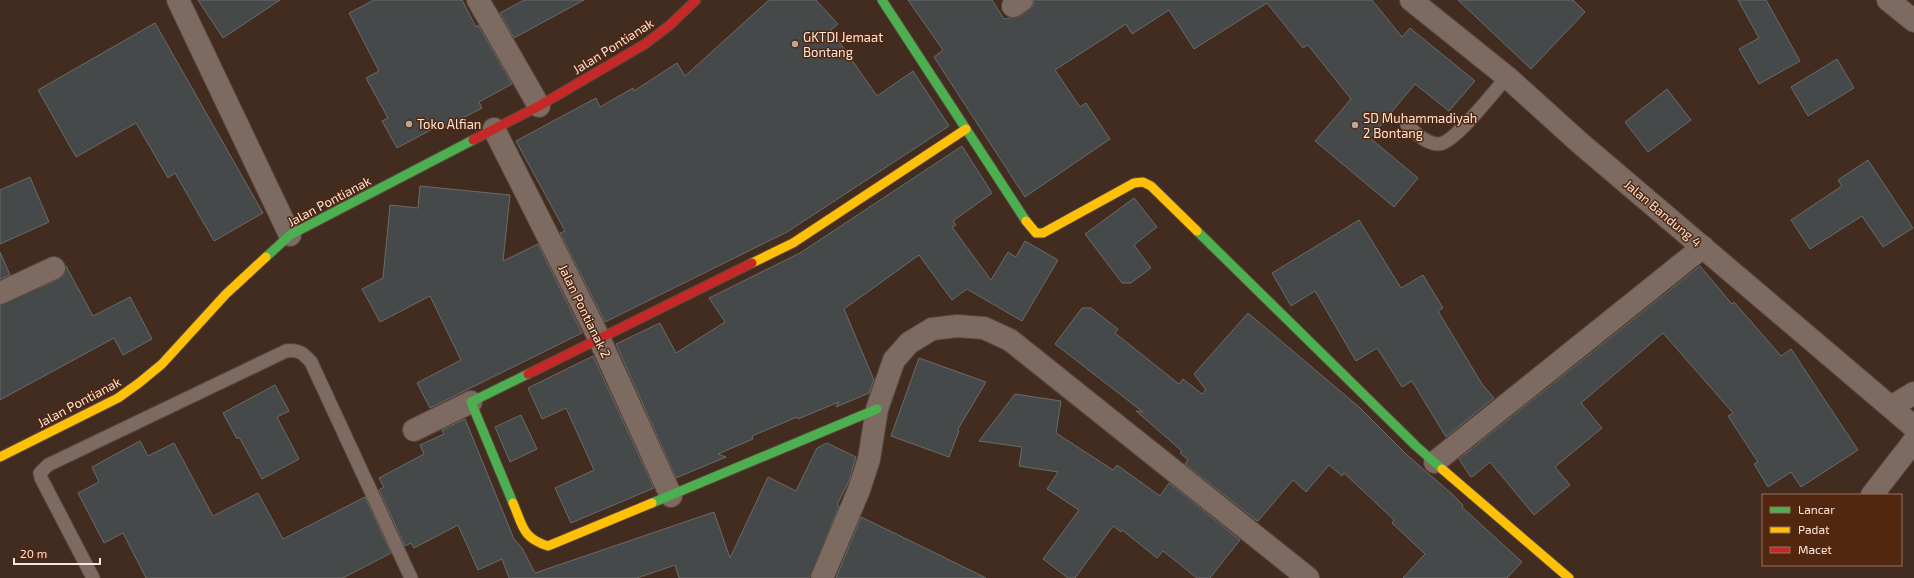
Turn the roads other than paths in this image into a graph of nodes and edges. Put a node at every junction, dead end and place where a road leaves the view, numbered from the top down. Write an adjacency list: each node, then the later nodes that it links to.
1 (178, 0): 13 (street)
2 (478, 0): 9 (street)
3 (696, 0): 9 (street, Jalan Pontianak)
4 (882, 0): 11 (street)
5 (1411, 0): 8 (street, Jalan Bandung 4)
6 (1888, 0): 7 (street)
7 (1914, 21)
8 (1507, 77): 10 (lane); 14 (street, Jalan Bandung 4)
9 (539, 106): 12 (street, Jalan Pontianak)
10 (1407, 125)
11 (966, 128): 17 (street); 26 (street)
12 (494, 129): 13 (street, Jalan Pontianak); 17 (street, Jalan Pontianak 2)
13 (290, 235): 25 (street, Jalan Pontianak)
14 (1703, 246): 20 (street, Jalan Bandung 4); 26 (street)
15 (54, 268): 16 (street)
16 (0, 293)
17 (599, 338): 19 (street); 28 (street, Jalan Pontianak 2)
18 (1914, 393): 20 (street)
19 (471, 402): 23 (street); 28 (street)
20 (1892, 407): 22 (street, Jalan Bandung 4)
21 (877, 409): 28 (street); 31 (street); 32 (street)
22 (1914, 427)
23 (414, 430)
24 (1914, 441): 27 (street)
25 (0, 458)
26 (1435, 462): 33 (street)
27 (1873, 494)
28 (671, 496)
29 (94, 578): 30 (lane)
30 (411, 578)
31 (822, 578)
32 (1308, 578)
33 (1569, 578)

